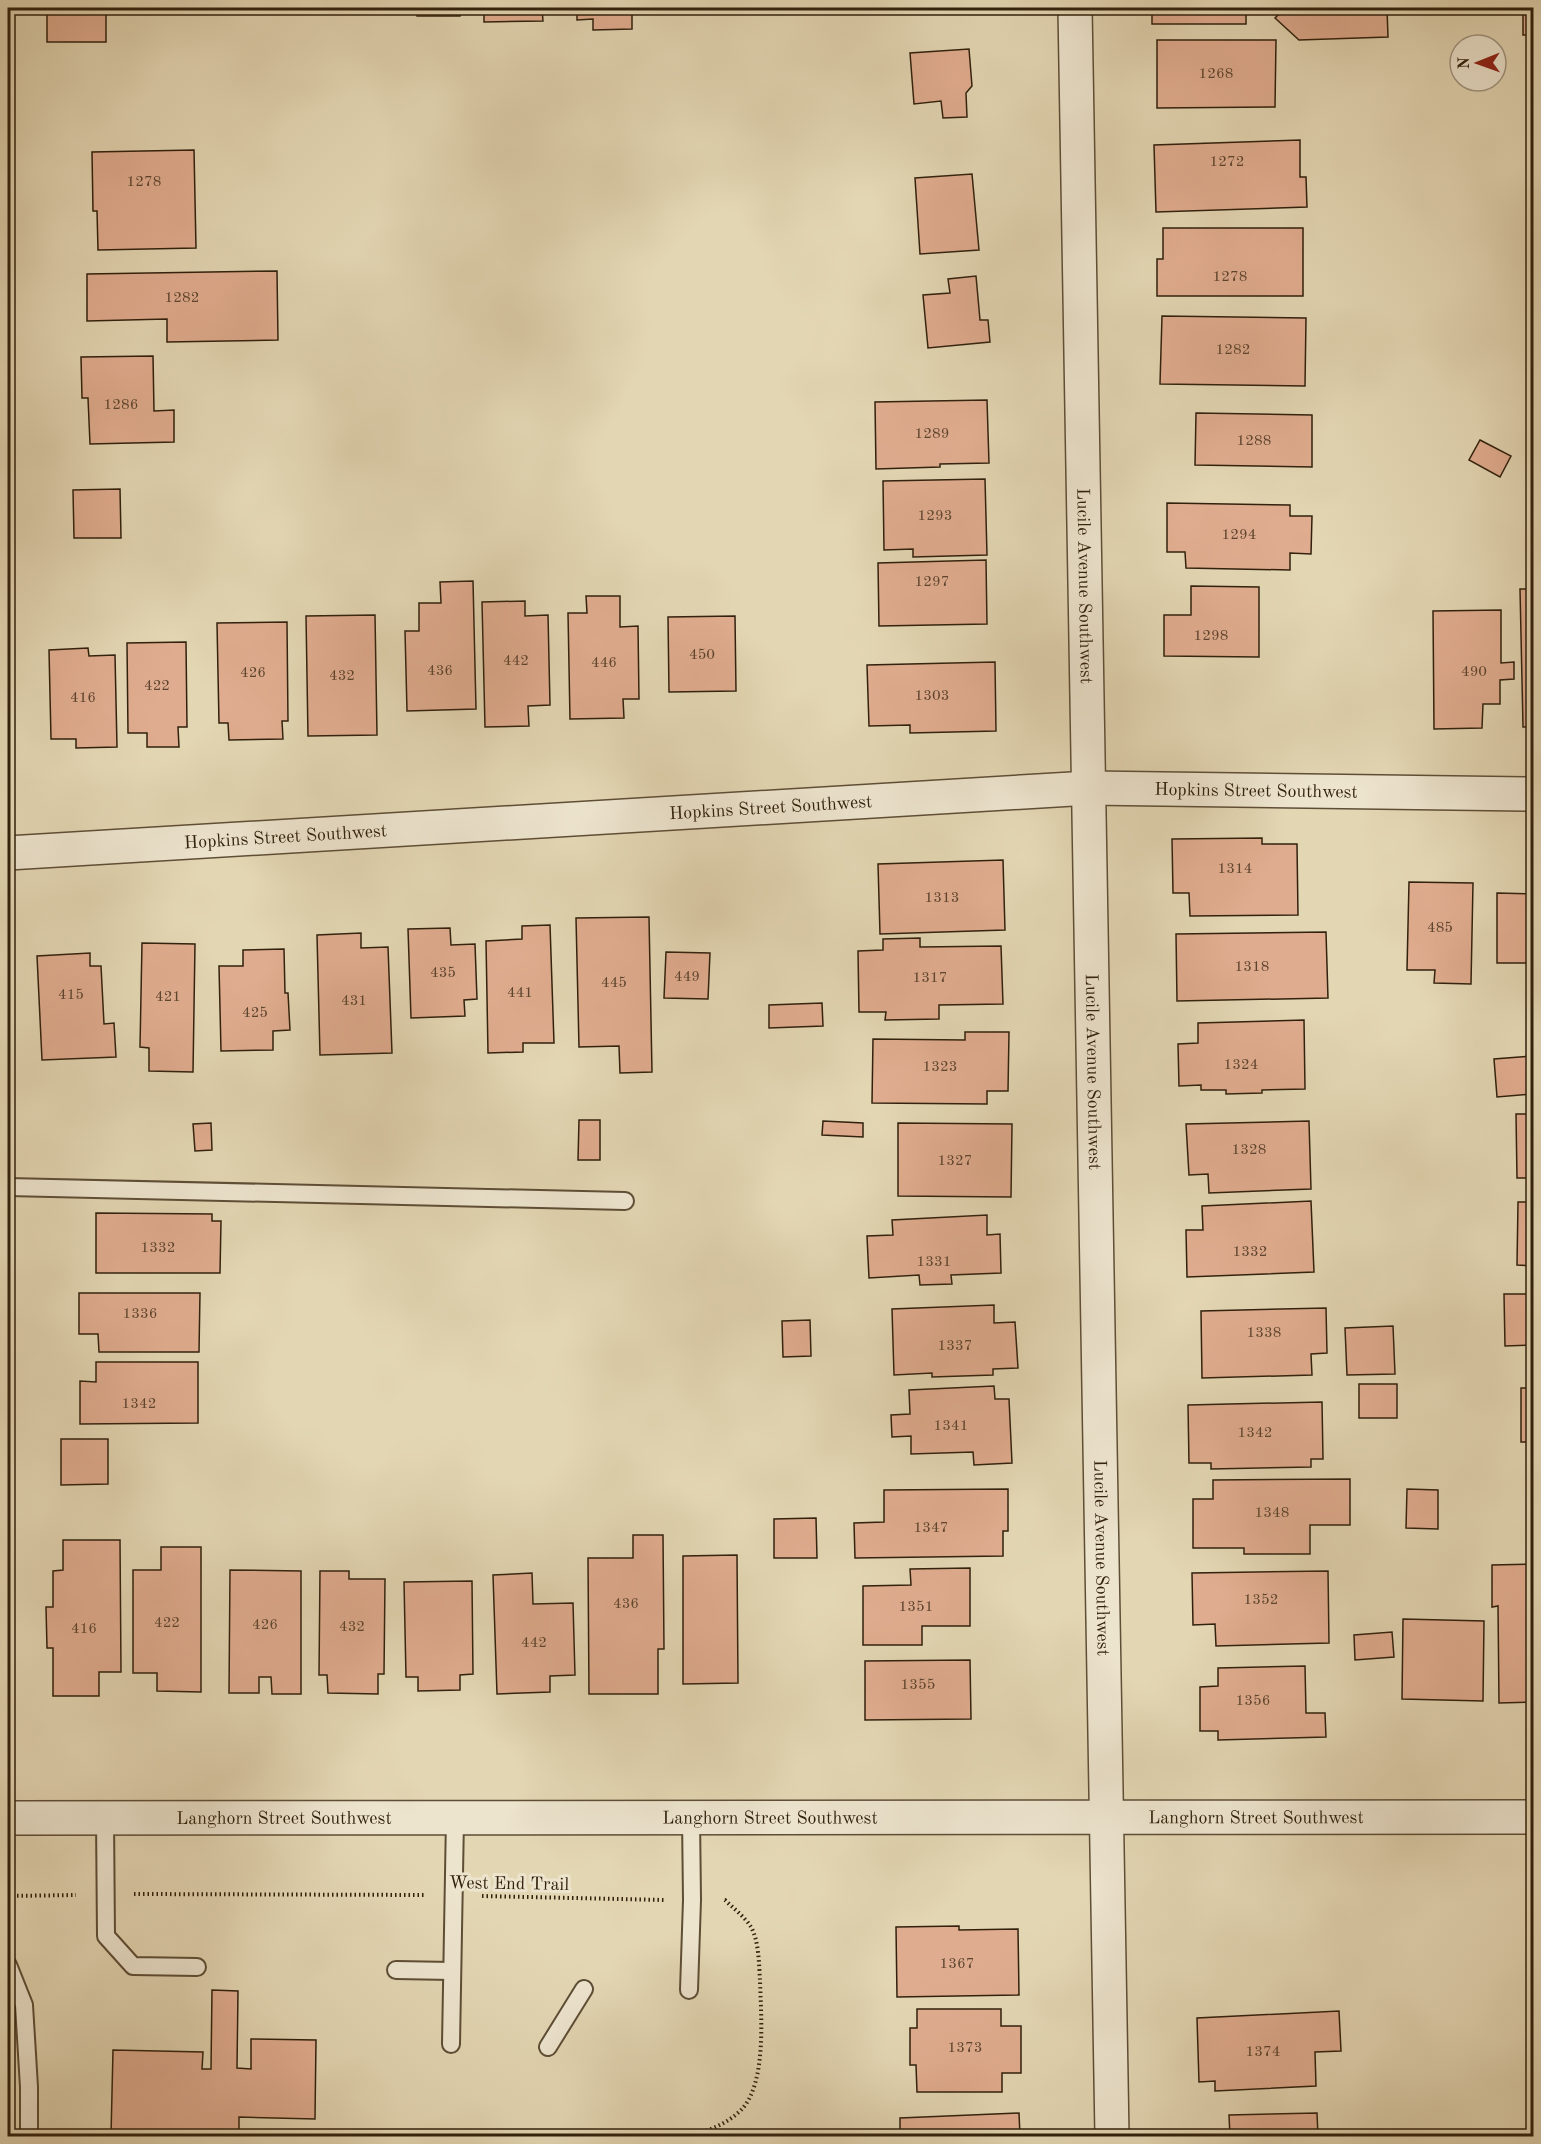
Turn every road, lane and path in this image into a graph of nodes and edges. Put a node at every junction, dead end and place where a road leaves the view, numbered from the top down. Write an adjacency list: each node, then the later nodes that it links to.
1 (1075, 8): 2 (street, Lucile Avenue Southwest)
2 (1089, 788): 3 (street, Hopkins Street Southwest); 4 (street, Hopkins Street Southwest); 8 (street, Lucile Avenue Southwest)
3 (1533, 794)
4 (8, 853)
5 (8, 1187): 6 (lane)
6 (625, 1201)
7 (691, 1817): 8 (street, Langhorn Street Southwest); 12 (street, Langhorn Street Southwest); 16 (lane)
8 (1107, 1817): 9 (street, Langhorn Street Southwest); 27 (street, Lucile Avenue Southwest)
9 (1533, 1817)
10 (8, 1818): 11 (street, Langhorn Street Southwest)
11 (105, 1818): 12 (street, Langhorn Street Southwest); 13 (lane)
12 (455, 1818): 15 (lane)
13 (105, 1894): 14 (path, West End Trail); 15 (path, West End Trail); 18 (lane)
14 (8, 1896)
15 (454, 1896): 16 (path, West End Trail); 20 (lane)
16 (692, 1900): 22 (lane); 26 (path, West End Trail)
17 (8, 1965): 25 (lane)
18 (197, 1967)
19 (396, 1970): 20 (lane)
20 (452, 1971): 23 (lane)
21 (584, 1989): 24 (lane)
22 (689, 1990)
23 (451, 2044)
24 (548, 2047)
25 (29, 2136)
26 (689, 2136)
27 (1112, 2136)

